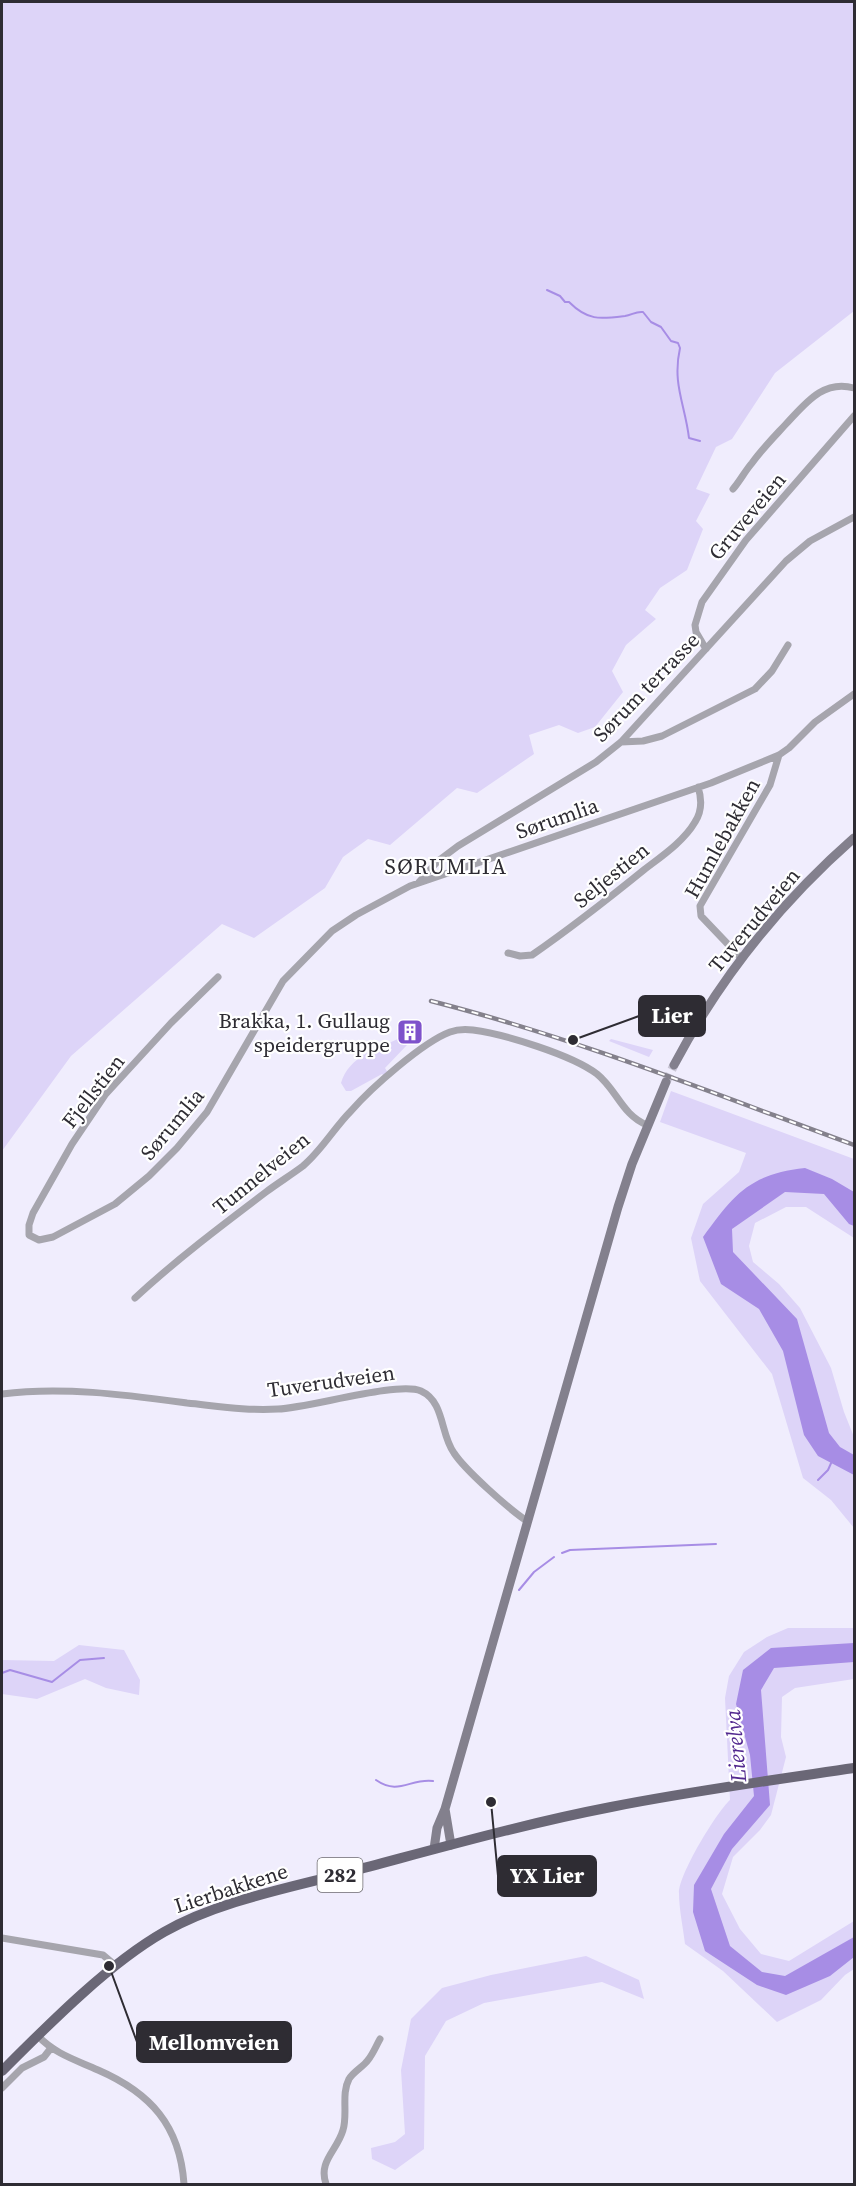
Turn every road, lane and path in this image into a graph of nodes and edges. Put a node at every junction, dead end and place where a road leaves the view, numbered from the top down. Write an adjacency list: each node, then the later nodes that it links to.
1 (855, 388): 3 (street)
2 (855, 416): 6 (street, Gruveveien)
3 (732, 489)
4 (855, 517): 6 (street, Sørum terrasse)
5 (788, 645): 8 (street)
6 (706, 649): 8 (street, Sørum terrasse)
7 (855, 694): 9 (street, Sørumlia)
8 (621, 742): 12 (street, Sørum terrasse)
9 (779, 754): 10 (street, Sørumlia); 14 (street, Humlebakken)
10 (698, 787): 12 (street, Sørumlia); 13 (street, Seljestien)
11 (855, 838): 14 (main road, Tuverudveien)
12 (417, 883): 19 (street, Sørumlia)
13 (507, 953)
14 (741, 958): 16 (main road, Tuverudveien)
15 (218, 976): 19 (street, Fjellstien)
16 (674, 1065)
17 (666, 1083): 18 (main road)
18 (647, 1125): 20 (street, Tunnelveien); 22 (main road)
19 (39, 1240)
20 (135, 1298)
21 (2, 1394): 22 (street, Tuverudveien)
22 (527, 1521): 24 (main road)
23 (855, 1768): 25 (main road, Lierbakkene / 282)
24 (445, 1809): 25 (main road); 26 (main road)
25 (451, 1845): 26 (main road, Lierbakkene / 282)
26 (434, 1849): 28 (main road, Lierbakkene / 282)
27 (2, 1938): 28 (street)
28 (116, 1966): 29 (main road, Lierbakkene / 282)
29 (39, 2036): 31 (street); 32 (main road, Lierbakkene / 282)
30 (380, 2040): 35 (street)
31 (51, 2048): 33 (street); 34 (street)
32 (2, 2071)
33 (2, 2088)
34 (184, 2184)
35 (326, 2184)

